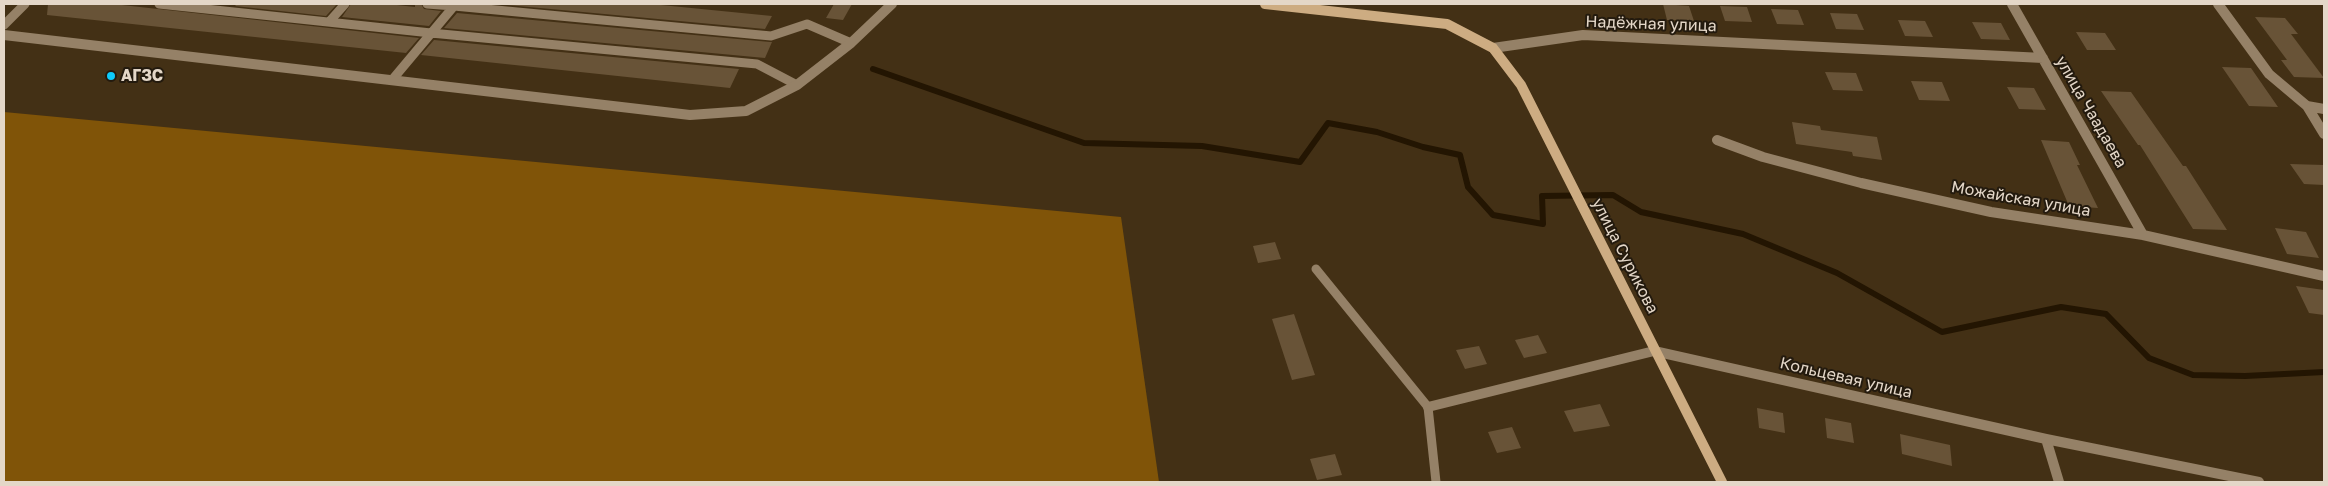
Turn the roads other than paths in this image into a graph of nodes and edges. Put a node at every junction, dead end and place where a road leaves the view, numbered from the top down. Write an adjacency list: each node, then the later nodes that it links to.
1 (25, 4): 12 (lane)
2 (159, 4): 11 (lane)
3 (345, 4): 11 (lane)
4 (427, 4): 9 (lane)
5 (892, 4): 15 (street)
6 (1265, 4): 10 (main road)
7 (2012, 4): 17 (street, улица Чаадаева)
8 (2218, 4): 20 (street)
9 (454, 6): 13 (lane); 15 (lane)
10 (1320, 7): 16 (main road)
11 (330, 22): 13 (lane)
12 (4, 25)
13 (431, 34): 18 (lane); 19 (lane)
14 (4, 35): 18 (street)
15 (851, 43): 19 (street)
16 (1494, 48): 17 (street, Надёжная улица); 27 (main road, улица Сурикова)
17 (2043, 58): 24 (street, улица Чаадаева)
18 (392, 80): 19 (street)
19 (797, 84)
20 (2307, 106): 21 (street); 22 (street)
21 (2324, 109)
22 (2324, 134)
23 (1716, 140): 24 (street, Можайская улица)
24 (2143, 235): 26 (street, Можайская улица)
25 (1316, 269): 28 (lane)
26 (2324, 276)
27 (1654, 351): 28 (street, Кольцевая улица); 29 (street, Кольцевая улица); 31 (main road, улица Сурикова)
28 (1428, 407): 30 (lane)
29 (2046, 439): 32 (street); 33 (street, Кольцевая улица)
30 (1436, 482)
31 (1722, 482)
32 (2059, 482)
33 (2259, 482)

